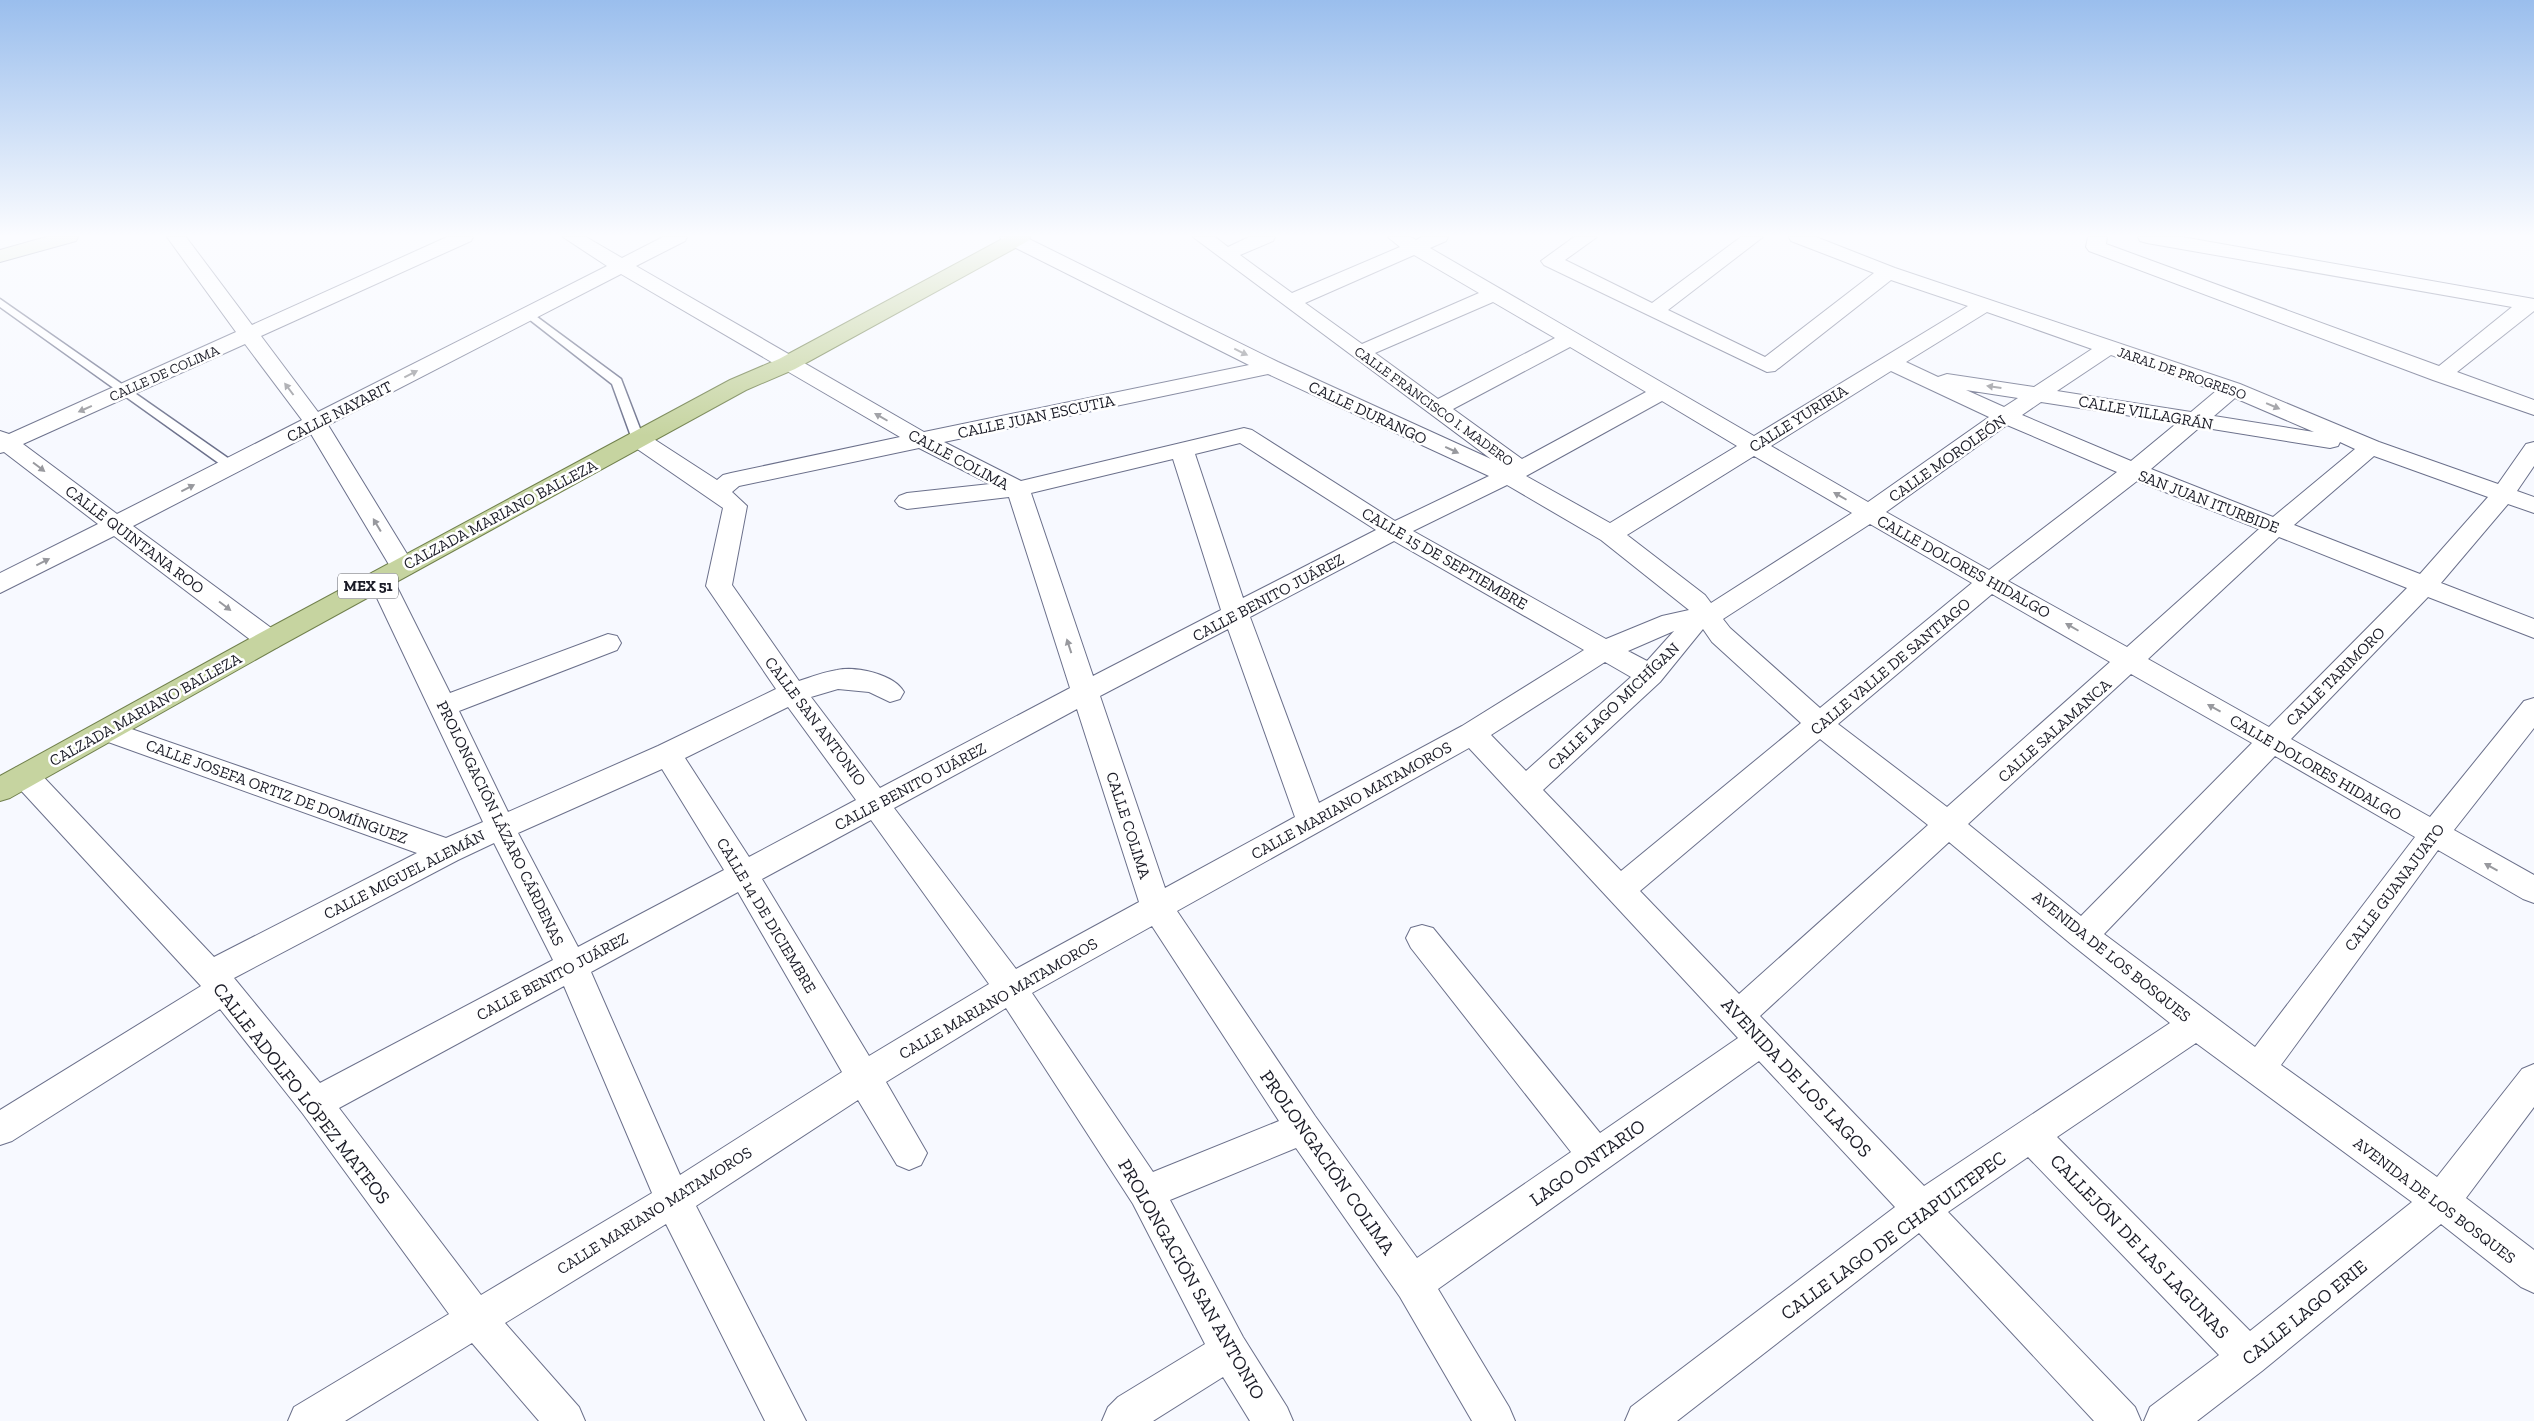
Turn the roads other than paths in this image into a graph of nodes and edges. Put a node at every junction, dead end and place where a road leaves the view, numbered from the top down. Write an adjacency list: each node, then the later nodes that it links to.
1 (2, 303): 29 (lane)
2 (225, 303): 19 (street, PROLONGACIÓN LÁZARO CÁRDENAS)
3 (319, 303): 19 (street, CALLE DE COLIMA)
4 (549, 303): 18 (street, CALLE NAYARIT)
5 (685, 303): 23 (street, CALLE COLIMA)
6 (887, 303): 23 (main road, CALZADA MARIANO BALLEZA / MEX 51)
7 (1142, 303): 25 (street, CALLE DURANGO, one-way to 25)
8 (1294, 303): 22 (street, CALLE FRANCISCO I. MADERO)
9 (1472, 303): 22 (street)
10 (1510, 303): 20 (street, CALLE DOLORES HIDALGO)
11 (1638, 303): 17 (street)
12 (1664, 303): 17 (street)
13 (1848, 303): 17 (street)
14 (2248, 303): 26 (street)
15 (1986, 304): 21 (street, JARAL DE PROGRESO); 24 (street, CALLE YURIRIA)
16 (2531, 304): 26 (street)
17 (1654, 311)
18 (529, 314): 36 (street, CALLE NAYARIT, one-way to 18); 37 (lane)
19 (249, 335): 29 (street, CALLE DE COLIMA); 36 (street, PROLONGACIÓN LÁZARO CÁRDENAS, one-way to 19)
20 (1570, 339): 30 (street, CALLE DOLORES HIDALGO); 32 (street)
21 (2109, 347): 28 (street, JARAL DE PROGRESO); 31 (street, CALLE MOROLEÓN)
22 (1360, 352): 32 (street, CALLE FRANCISCO I. MADERO)
23 (781, 360): 37 (main road, CALZADA MARIANO BALLEZA / MEX 51); 38 (street, CALLE COLIMA, one-way to 23)
24 (1889, 362): 27 (street, SAN JUAN ITURBIDE); 40 (street, CALLE YURIRIA)
25 (1270, 367): 38 (street, CALLE JUAN ESCUTIA); 46 (street, CALLE DURANGO, one-way to 46)
26 (2441, 375): 33 (street)
27 (1921, 376): 31 (street, CALLE VILLAGRÁN, one-way to 27); 34 (street, SAN JUAN ITURBIDE)
28 (2232, 389): 35 (street, CALLE VALLE DE SANTIAGO); 41 (street, JARAL DE PROGRESO, one-way to 41)
29 (126, 391): 39 (street, CALLE DE COLIMA, one-way to 39); 44 (lane)
30 (1662, 392): 40 (street, CALLE DOLORES HIDALGO); 46 (street, CALLE BENITO JUÁREZ)
31 (2039, 394): 34 (street, CALLE MOROLEÓN); 35 (street, CALLE VILLAGRÁN)
32 (1438, 408): 46 (street, CALLE FRANCISCO I. MADERO)
33 (2534, 408)
34 (2005, 416): 45 (street, SAN JUAN ITURBIDE); 52 (street, CALLE MOROLEÓN)
35 (2195, 420): 41 (street, CALLE VILLAGRÁN); 45 (street, CALLE VALLE DE SANTIAGO)
36 (315, 423): 44 (street, CALLE NAYARIT); 57 (street, PROLONGACIÓN LÁZARO CÁRDENAS, one-way to 36)
37 (638, 439): 48 (street); 57 (main road, CALZADA MARIANO BALLEZA / MEX 51)
38 (921, 440): 47 (street, CALLE COLIMA); 48 (street, CALLE JUAN ESCUTIA)
39 (2, 442): 53 (street, CALLE QUINTANA ROO, one-way to 53)
40 (1753, 446): 52 (street, CALLE DOLORES HIDALGO, one-way to 40); 56 (street, CALLE YURIRIA)
41 (2371, 447): 49 (street, JARAL DE PROGRESO); 54 (street, CALLE SALAMANCA)
42 (2534, 449): 49 (street, CALLE TARIMORO)
43 (1182, 450): 47 (street); 55 (street, CALLE 15 DE SEPTIEMBRE); 61 (street)
44 (231, 466): 53 (street, CALLE NAYARIT, one-way to 44)
45 (2134, 471): 54 (street, SAN JUAN ITURBIDE); 58 (street, CALLE VALLE DE SANTIAGO)
46 (1514, 472): 55 (street, CALLE BENITO JUÁREZ); 56 (street, CALLE DURANGO)
47 (1018, 489): 50 (street); 70 (street, CALLE COLIMA, one-way to 47)
48 (718, 492): 71 (street, CALLE SAN ANTONIO)
49 (2504, 493): 51 (street, JARAL DE PROGRESO); 60 (street, CALLE TARIMORO)
50 (907, 501)
51 (2534, 504)
52 (1869, 513): 58 (street, CALLE DOLORES HIDALGO); 62 (street, CALLE MOROLEÓN)
53 (116, 525): 59 (street, CALLE NAYARIT, one-way to 53); 64 (street, CALLE QUINTANA ROO, one-way to 64)
54 (2276, 527): 60 (street, SAN JUAN ITURBIDE); 67 (street, CALLE SALAMANCA)
55 (1394, 531): 61 (street, CALLE BENITO JUÁREZ); 66 (street, CALLE 15 DE SEPTIEMBRE)
56 (1610, 534): 62 (street, CALLE DURANGO)
57 (392, 573): 64 (main road, CALZADA MARIANO BALLEZA / MEX 51); 72 (street, PROLONGACIÓN LÁZARO CÁRDENAS)
58 (1991, 581): 67 (street, CALLE DOLORES HIDALGO, one-way to 58); 74 (street, CALLE VALLE DE SANTIAGO)
59 (0, 584)
60 (2425, 585): 63 (street, SAN JUAN ITURBIDE); 77 (street, CALLE TARIMORO)
61 (1236, 615): 70 (street, CALLE BENITO JUÁREZ); 82 (street)
62 (1702, 617): 66 (street, CALLE MARIANO MATAMOROS); 68 (street, CALLE LAGO MICHÍGAN); 74 (street, AVENIDA DE LOS BOSQUES)
63 (2534, 629)
64 (270, 640): 75 (main road, CALZADA MARIANO BALLEZA / MEX 51)
65 (608, 643): 72 (street)
66 (1604, 650): 68 (street, CALLE 15 DE SEPTIEMBRE); 76 (street, CALLE MARIANO MATAMOROS)
67 (2130, 660): 77 (street, CALLE DOLORES HIDALGO, one-way to 67); 83 (street, CALLE SALAMANCA)
68 (1650, 675): 80 (street, CALLE LAGO MICHÍGAN)
69 (890, 692): 71 (street, CALLE MIGUEL ALEMÁN)
70 (1085, 692): 81 (street, CALLE BENITO JUÁREZ); 90 (street, CALLE COLIMA)
71 (793, 693): 78 (street, CALLE MIGUEL ALEMÁN); 81 (street, CALLE SAN ANTONIO)
72 (444, 706): 84 (street, PROLONGACIÓN LÁZARO CÁRDENAS)
73 (2534, 708): 85 (street, CALLE GUANAJUATO)
74 (1821, 725): 83 (street, AVENIDA DE LOS BOSQUES); 88 (street, CALLE VALLE DE SANTIAGO)
75 (107, 731): 79 (main road, CALZADA MARIANO BALLEZA / MEX 51); 86 (street, CALLE JOSEFA ORTIZ DE DOMÍNGUEZ)
76 (1472, 733): 80 (street, AVENIDA DE LOS LAGOS); 82 (street, CALLE MARIANO MATAMOROS)
77 (2272, 740): 85 (street, CALLE DOLORES HIDALGO); 91 (street, CALLE TARIMORO)
78 (668, 754): 84 (street, CALLE MIGUEL ALEMÁN); 87 (street, CALLE 14 DE DICIEMBRE)
79 (13, 783): 94 (street, CALLE ADOLFO LÓPEZ MATEOS)
80 (1525, 790): 88 (street, AVENIDA DE LOS LAGOS)
81 (878, 804): 87 (street, CALLE BENITO JUÁREZ); 95 (street, CALLE SAN ANTONIO)
82 (1312, 823): 90 (street, CALLE MARIANO MATAMOROS)
83 (1949, 825): 91 (street, AVENIDA DE LOS BOSQUES); 96 (street, CALLE SALAMANCA)
84 (500, 826): 86 (street, CALLE MIGUEL ALEMÁN); 93 (street, PROLONGACIÓN LÁZARO CÁRDENAS)
85 (2433, 835): 89 (street, CALLE DOLORES HIDALGO, one-way to 85); 99 (street, CALLE GUANAJUATO)
86 (447, 851): 94 (street, CALLE MIGUEL ALEMÁN)
87 (743, 874): 93 (street, CALLE BENITO JUÁREZ); 100 (street, CALLE 14 DE DICIEMBRE)
88 (1620, 890): 96 (street, AVENIDA DE LOS LAGOS)
89 (2534, 890)
90 (1156, 906): 95 (street, CALLE MARIANO MATAMOROS); 103 (street, PROLONGACIÓN COLIMA)
91 (2082, 935): 97 (street, AVENIDA DE LOS BOSQUES)
92 (1422, 938): 107 (street)
93 (572, 966): 102 (street, CALLE BENITO JUÁREZ); 109 (street, PROLONGACIÓN LÁZARO CÁRDENAS)
94 (216, 982): 102 (street, CALLE ADOLFO LÓPEZ MATEOS); 104 (street, CALLE MIGUEL ALEMÁN)
95 (1011, 988): 100 (street, CALLE MARIANO MATAMOROS); 108 (street, PROLONGACIÓN SAN ANTONIO)
96 (1738, 1015): 98 (street, AVENIDA DE LOS LAGOS)
97 (2196, 1024): 99 (street, AVENIDA DE LOS BOSQUES); 105 (street, CALLE LAGO DE CHAPULTEPEC)
98 (1762, 1040): 107 (street, LAGO ONTARIO); 111 (street, AVENIDA DE LOS LAGOS)
99 (2258, 1069): 110 (street, AVENIDA DE LOS BOSQUES)
100 (864, 1077): 106 (street, CALLE 14 DE DICIEMBRE); 109 (street, CALLE MARIANO MATAMOROS)
101 (2534, 1080): 110 (street, CALLE LAGO ERIE)
102 (315, 1103): 114 (street, CALLE ADOLFO LÓPEZ MATEOS)
103 (1302, 1128): 108 (street); 113 (street, PROLONGACIÓN COLIMA)
104 (0, 1130)
105 (2032, 1135): 111 (street, CALLE LAGO DE CHAPULTEPEC); 116 (street, CALLEJÓN DE LAS LAGUNAS)
106 (909, 1153)
107 (1596, 1156): 113 (street, LAGO ONTARIO)
108 (1146, 1192): 115 (street, PROLONGACIÓN SAN ANTONIO)
109 (673, 1200): 114 (street, CALLE MARIANO MATAMOROS); 119 (street, PROLONGACIÓN LÁZARO CÁRDENAS)
110 (2441, 1201): 112 (street, AVENIDA DE LOS BOSQUES); 116 (street, CALLE LAGO ERIE)
111 (1921, 1209): 123 (street, CALLE LAGO DE CHAPULTEPEC); 124 (street, AVENIDA DE LOS LAGOS)
112 (2534, 1274)
113 (1413, 1284): 122 (street, PROLONGACIÓN COLIMA)
114 (476, 1319): 117 (street, CALLE MARIANO MATAMOROS); 118 (street, CALLE ADOLFO LÓPEZ MATEOS)
115 (1229, 1351): 120 (street); 121 (street, PROLONGACIÓN SAN ANTONIO)
116 (2248, 1357): 125 (street, CALLE LAGO ERIE)
117 (308, 1421)
118 (565, 1421)
119 (786, 1421)
120 (1122, 1421)
121 (1273, 1421)
122 (1495, 1421)
123 (1644, 1421)
124 (2121, 1421)
125 (2164, 1421)

